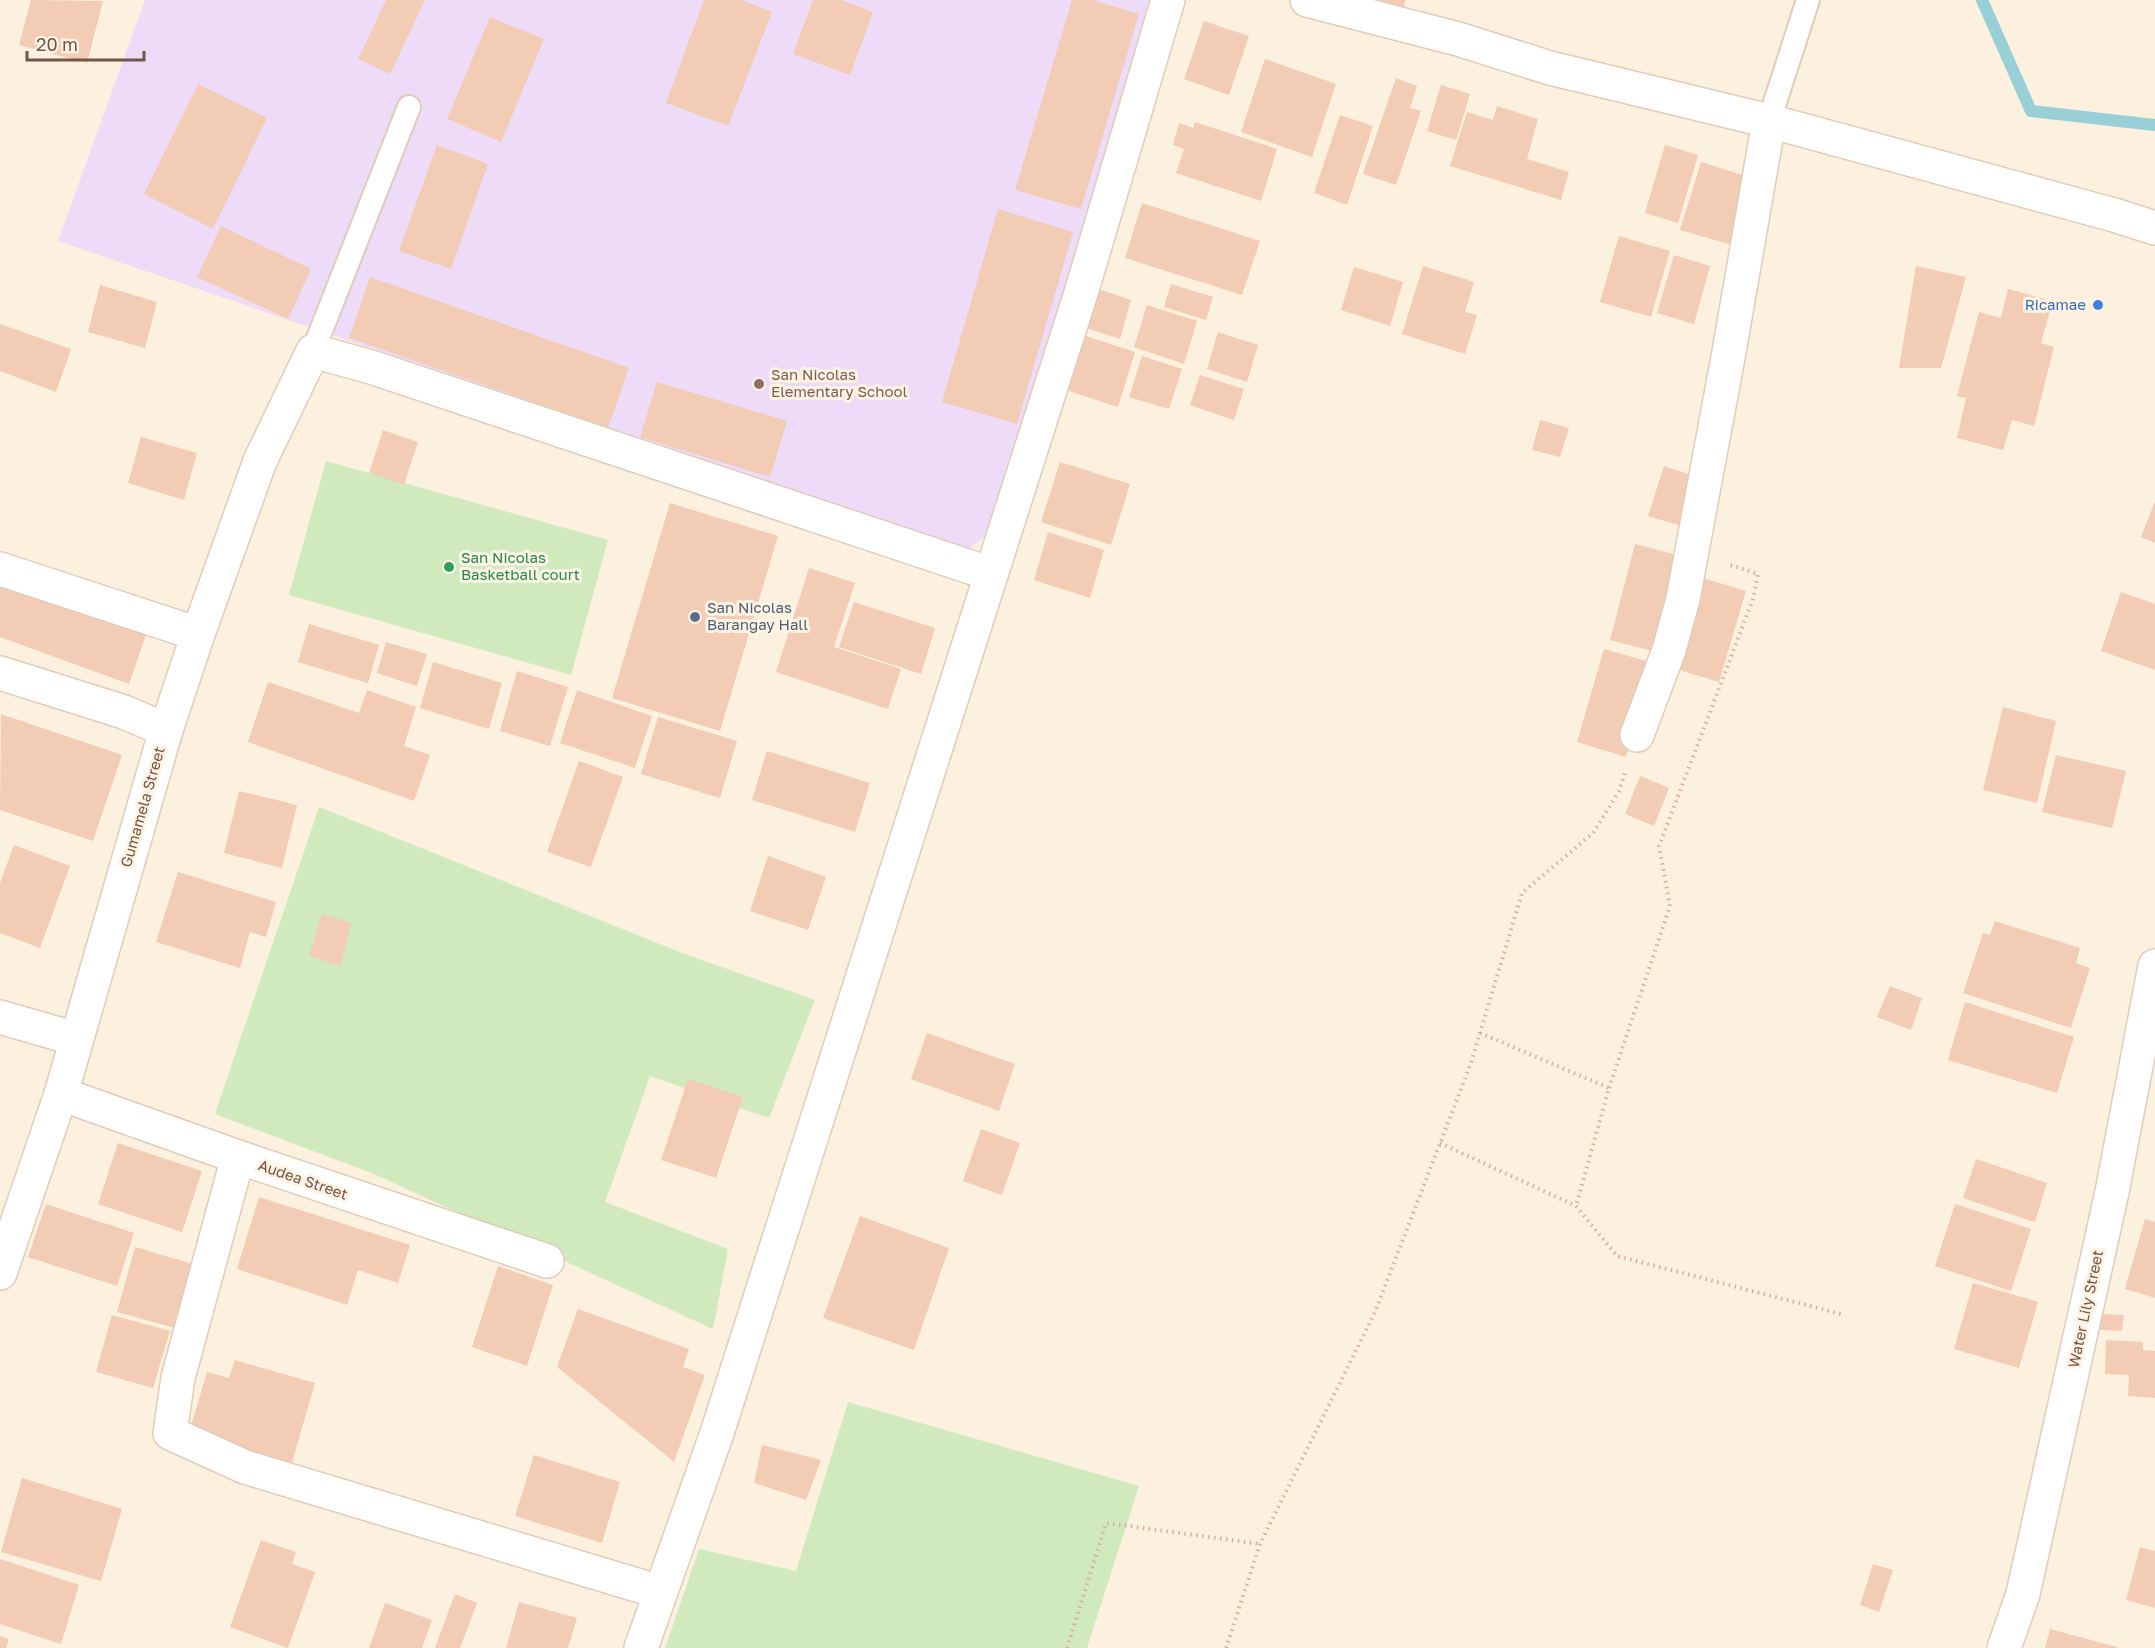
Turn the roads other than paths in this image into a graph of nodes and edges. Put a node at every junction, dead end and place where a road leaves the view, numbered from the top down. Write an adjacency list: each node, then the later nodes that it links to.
1 (1168, 0): 9 (street)
2 (1307, 0): 5 (street)
3 (1808, 0): 5 (lane)
4 (409, 107): 7 (lane)
5 (1769, 121): 6 (street); 13 (street)
6 (2155, 228)
7 (313, 351): 9 (street); 10 (street, Gumamela Street)
8 (0, 569): 10 (street)
9 (991, 574): 21 (street)
10 (198, 634): 12 (street, Gumamela Street)
11 (0, 673): 12 (street)
12 (166, 730): 16 (street, Gumamela Street)
13 (1637, 735)
14 (2155, 966): 23 (street, Water Lily Street)
15 (0, 1017): 16 (street)
16 (76, 1039): 17 (street, Gumamela Street)
17 (61, 1094): 18 (street, Audea Street); 20 (street, Gumamela Street)
18 (238, 1157): 19 (street, Audea Street); 21 (street)
19 (547, 1262)
20 (0, 1273)
21 (660, 1592): 22 (street)
22 (641, 1648)
23 (2004, 1648)

